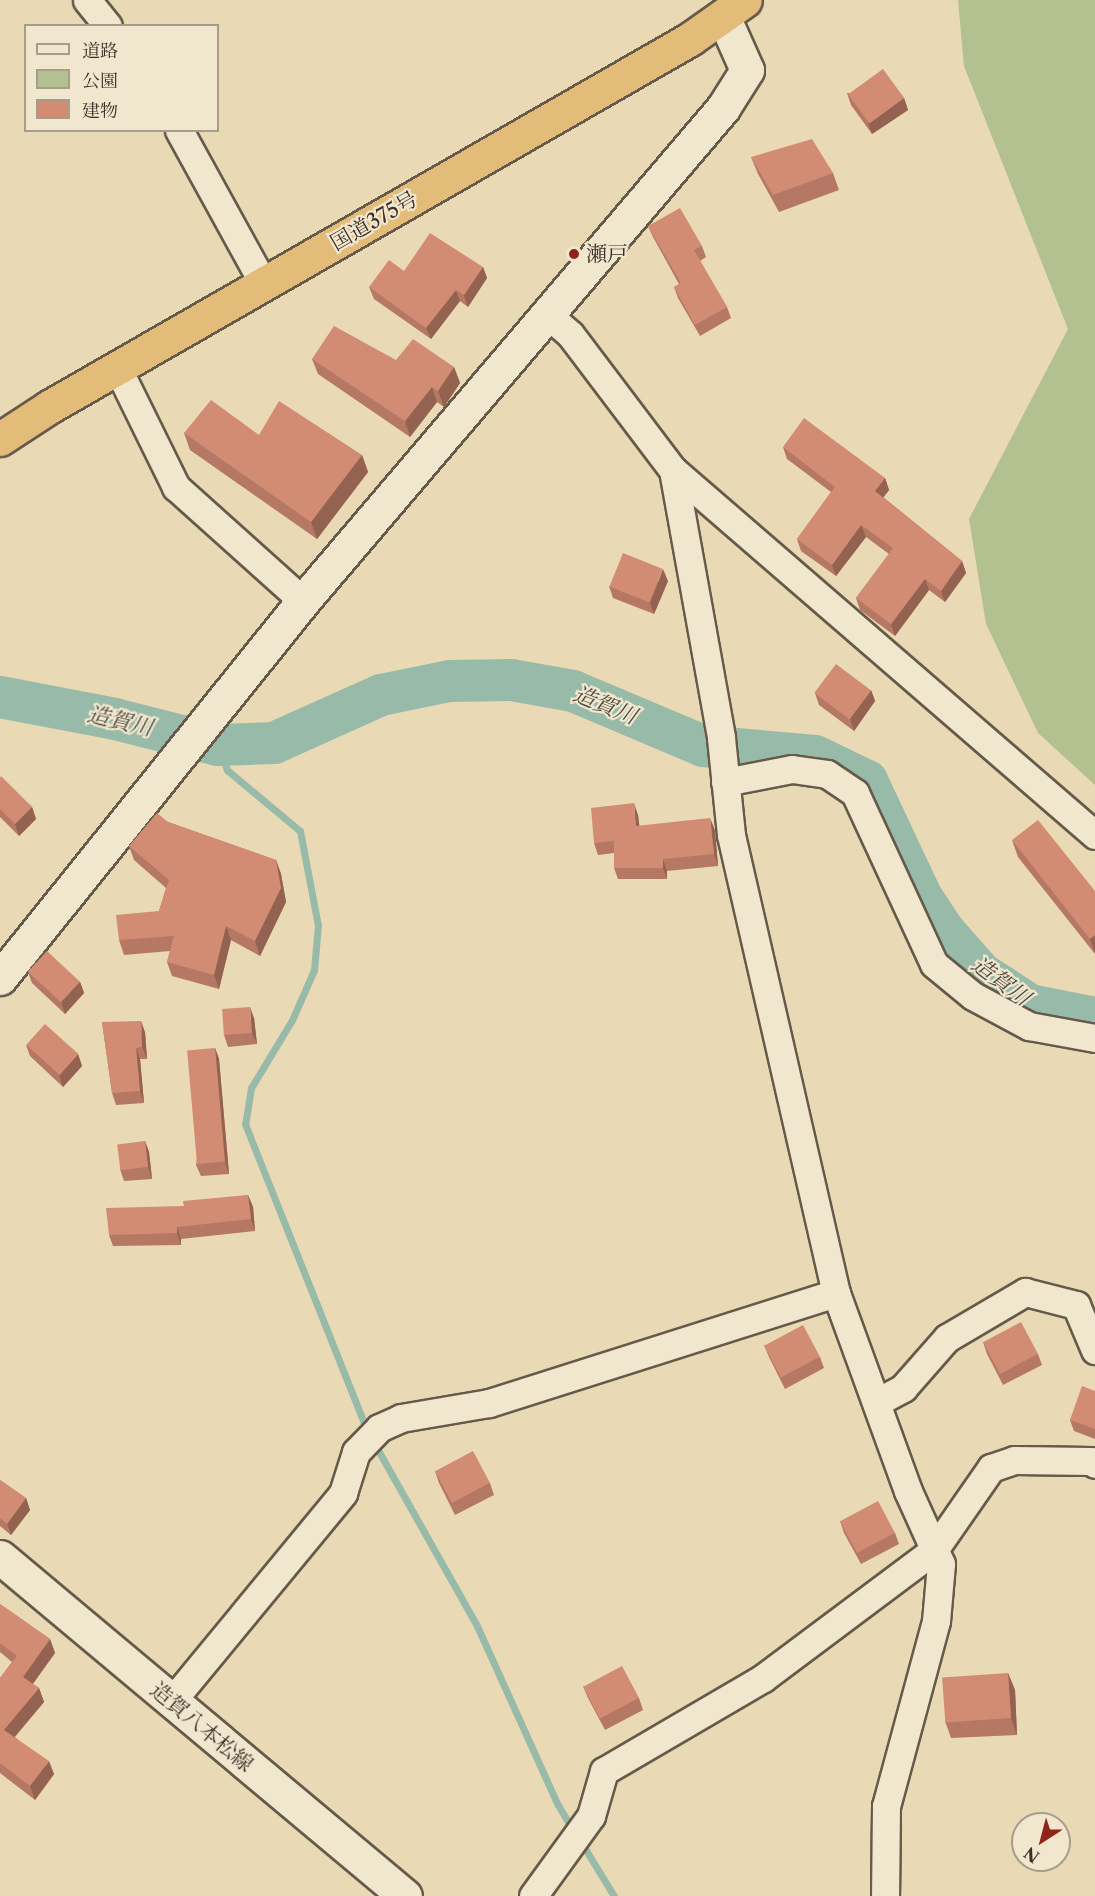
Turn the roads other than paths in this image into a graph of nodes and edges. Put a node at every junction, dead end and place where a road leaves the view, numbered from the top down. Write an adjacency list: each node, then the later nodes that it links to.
1 (87, 0): 3 (street)
2 (734, 8): 5 (highway, 国道375号); 6 (street)
3 (106, 24)
4 (180, 132): 5 (street)
5 (263, 283): 7 (highway, 国道375号)
6 (548, 315): 9 (street); 10 (street)
7 (117, 367): 8 (highway, 国道375号); 10 (street)
8 (0, 439)
9 (673, 470): 11 (street); 12 (street)
10 (303, 601): 13 (street)
11 (723, 761): 14 (street); 15 (street)
12 (1095, 835)
13 (0, 978)
14 (1095, 1038)
15 (836, 1293): 17 (street); 21 (street)
16 (1095, 1350): 17 (street)
17 (877, 1402): 19 (street)
18 (1095, 1464): 19 (street)
19 (934, 1550): 23 (street); 24 (street)
20 (0, 1557): 21 (street, 造賀八本松線)
21 (171, 1702): 22 (street, 造賀八本松線)
22 (405, 1896)
23 (533, 1896)
24 (885, 1896)

